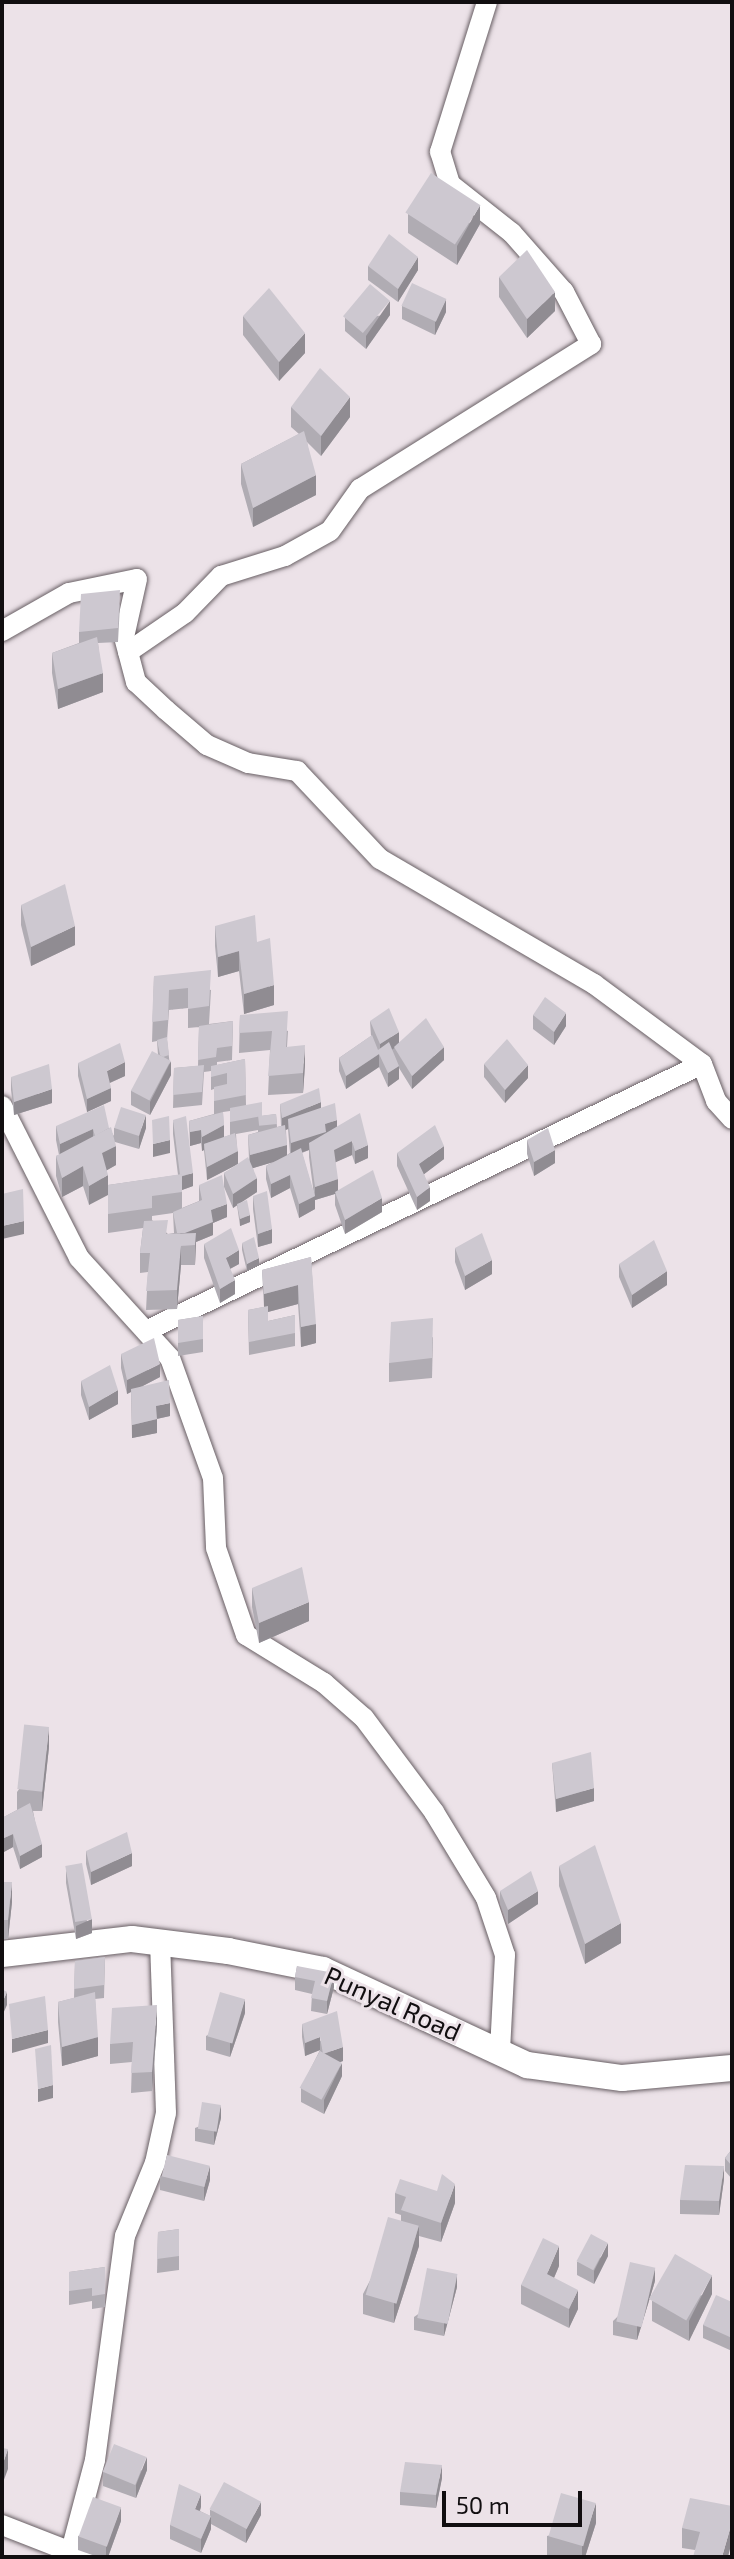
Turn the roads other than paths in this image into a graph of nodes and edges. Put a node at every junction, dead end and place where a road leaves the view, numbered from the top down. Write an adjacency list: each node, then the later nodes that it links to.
1 (487, 2): 3 (street)
2 (2, 631): 3 (street)
3 (128, 652): 4 (street)
4 (702, 1064): 6 (street); 7 (street)
5 (2, 1106): 7 (street)
6 (732, 1119)
7 (150, 1329): 10 (street)
8 (160, 1942): 9 (main road, Punyal Road); 10 (main road, Punyal Road); 13 (street)
9 (2, 1954)
10 (500, 2052): 11 (main road, Punyal Road)
11 (732, 2068)
12 (2, 2525): 13 (street)
13 (77, 2554)

